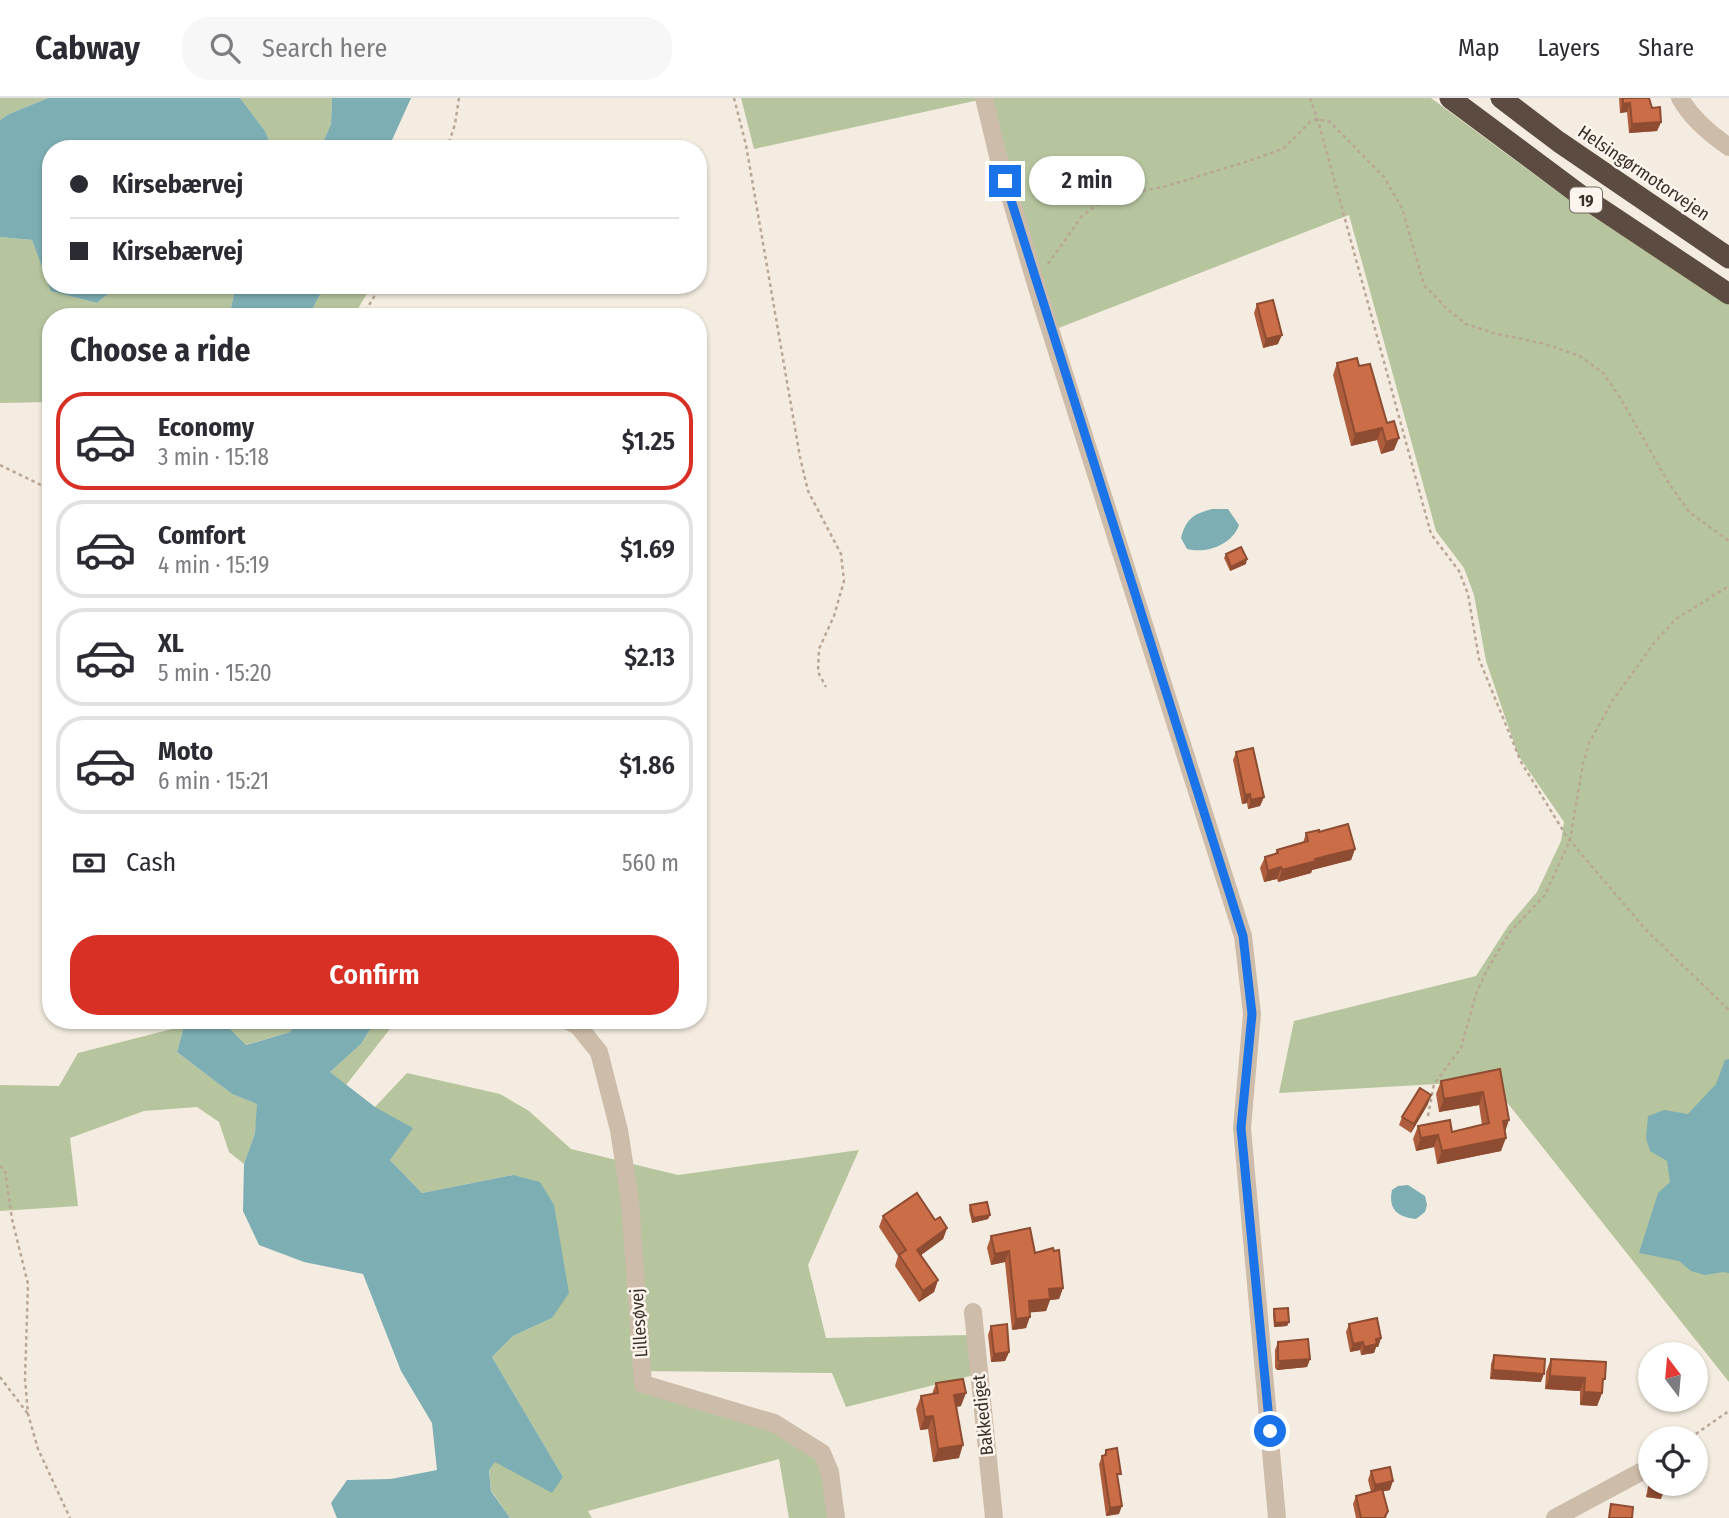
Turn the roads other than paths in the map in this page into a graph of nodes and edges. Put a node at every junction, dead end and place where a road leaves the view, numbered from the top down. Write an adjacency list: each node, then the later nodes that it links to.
1 (984, 98): 13 (street)
2 (1450, 98): 7 (highway, 19)
3 (1501, 98): 6 (highway, Helsingørmotorvejen / 19)
4 (1680, 98): 5 (street)
5 (1729, 147)
6 (1729, 258)
7 (1729, 294)
8 (580, 1029): 11 (street, Lillesøvej)
9 (973, 1312): 12 (street, Bakkediget)
10 (1638, 1473): 14 (street)
11 (836, 1518)
12 (994, 1518)
13 (1277, 1518)
14 (1555, 1518)

